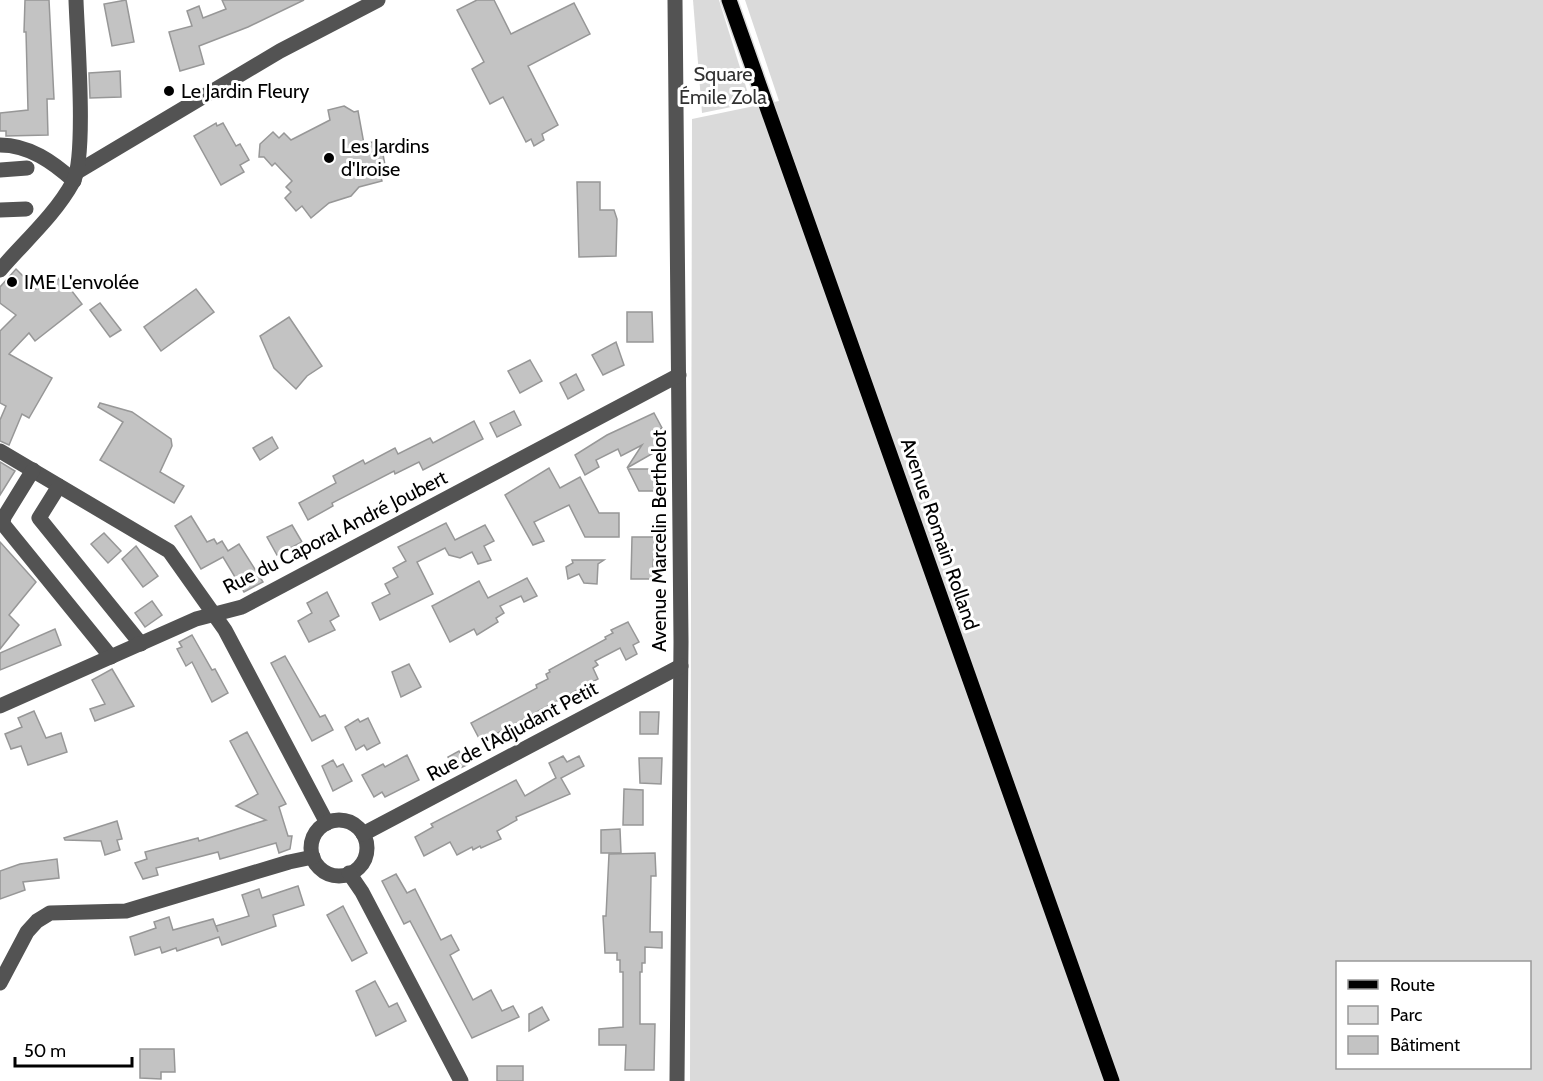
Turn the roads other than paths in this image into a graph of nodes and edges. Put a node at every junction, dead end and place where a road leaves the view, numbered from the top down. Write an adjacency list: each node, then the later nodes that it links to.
1 (76, 0): 8 (street)
2 (378, 0): 8 (street)
3 (675, 0): 12 (street, Avenue Marcelin Berthelot)
4 (729, 0): 28 (main road, Avenue Romain Rolland)
5 (0, 145): 8 (street)
6 (27, 168): 7 (street)
7 (0, 170)
8 (76, 177): 11 (street)
9 (26, 209): 10 (street)
10 (0, 210)
11 (0, 270)
12 (680, 375): 16 (street, Rue du Caporal André Joubert); 19 (street, Avenue Marcelin Berthelot)
13 (0, 451): 14 (street)
14 (33, 470): 15 (street); 18 (street)
15 (59, 486): 16 (street); 17 (street)
16 (211, 614): 17 (street, Rue du Caporal André Joubert); 21 (street)
17 (141, 644): 18 (street, Rue du Caporal André Joubert)
18 (111, 657): 20 (street, Rue du Caporal André Joubert)
19 (681, 666): 22 (street, Rue de l'Adjudant Petit); 27 (street, Avenue Marcelin Berthelot)
20 (0, 706)
21 (327, 823): 22 (street); 23 (street)
22 (363, 834): 24 (street)
23 (313, 857): 24 (street); 25 (street)
24 (349, 873): 26 (street)
25 (0, 982)
26 (461, 1081)
27 (677, 1081)
28 (1112, 1081)

